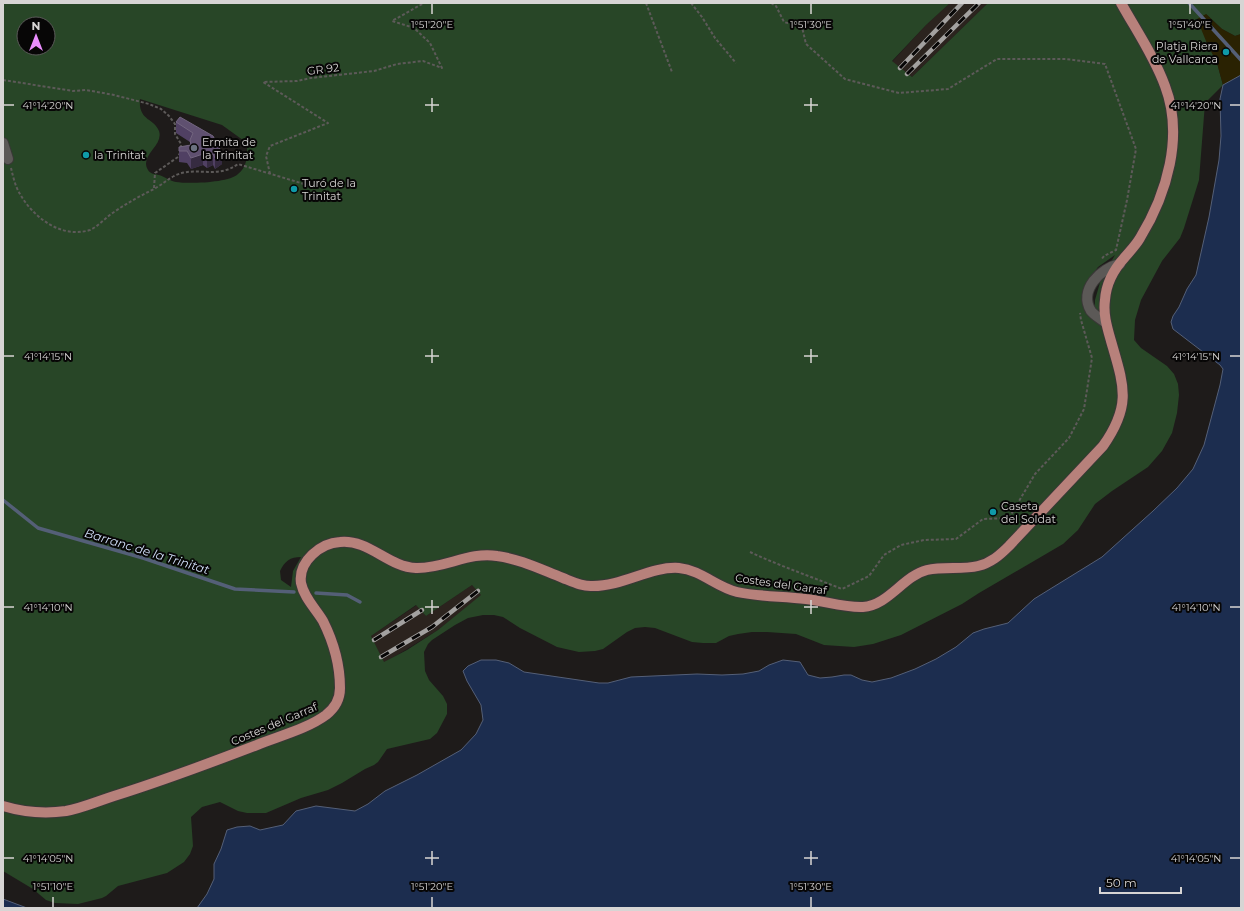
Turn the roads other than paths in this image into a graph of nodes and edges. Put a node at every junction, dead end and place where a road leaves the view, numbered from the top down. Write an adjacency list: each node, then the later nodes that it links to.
1 (1121, 3): 4 (main road, Costes del Garraf)
2 (3, 143): 3 (lane)
3 (8, 159)
4 (1120, 264): 5 (main road, Costes del Garraf); 5 (lane)
5 (1106, 323): 6 (main road, Costes del Garraf)
6 (3, 806)

